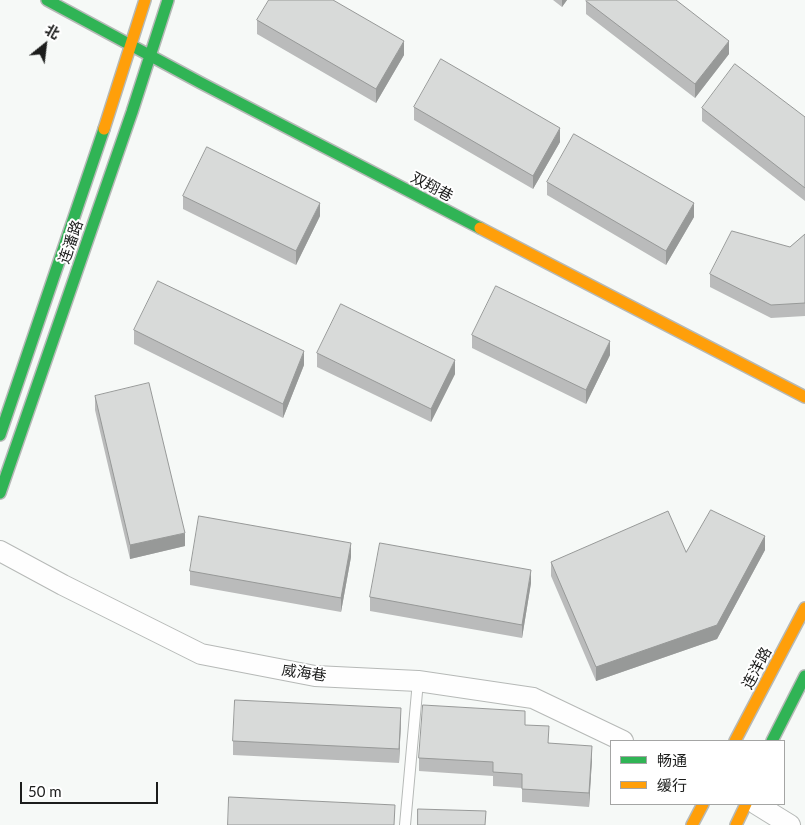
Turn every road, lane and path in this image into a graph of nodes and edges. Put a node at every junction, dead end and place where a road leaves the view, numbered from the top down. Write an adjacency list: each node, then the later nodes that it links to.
1 (47, 0): 4 (main road, 双翔巷)
2 (146, 0): 4 (main road, 连潘路)
3 (168, 0): 5 (main road, 连潘路)
4 (131, 46): 5 (main road, 双翔巷); 7 (main road, 连潘路)
5 (150, 56): 6 (main road, 双翔巷); 8 (main road, 连潘路)
6 (805, 397)
7 (0, 435)
8 (0, 493)
9 (0, 551): 12 (street, 威海巷)
10 (805, 608): 14 (main road, 连洋路)
11 (805, 676): 15 (main road)
12 (418, 681): 13 (street, 威海巷); 19 (lane)
13 (621, 740)
14 (736, 740)
15 (773, 740)
16 (702, 805): 20 (main road)
17 (746, 805): 21 (main road)
18 (758, 805): 22 (street)
19 (405, 825)
20 (692, 825)
21 (736, 825)
22 (790, 825)

